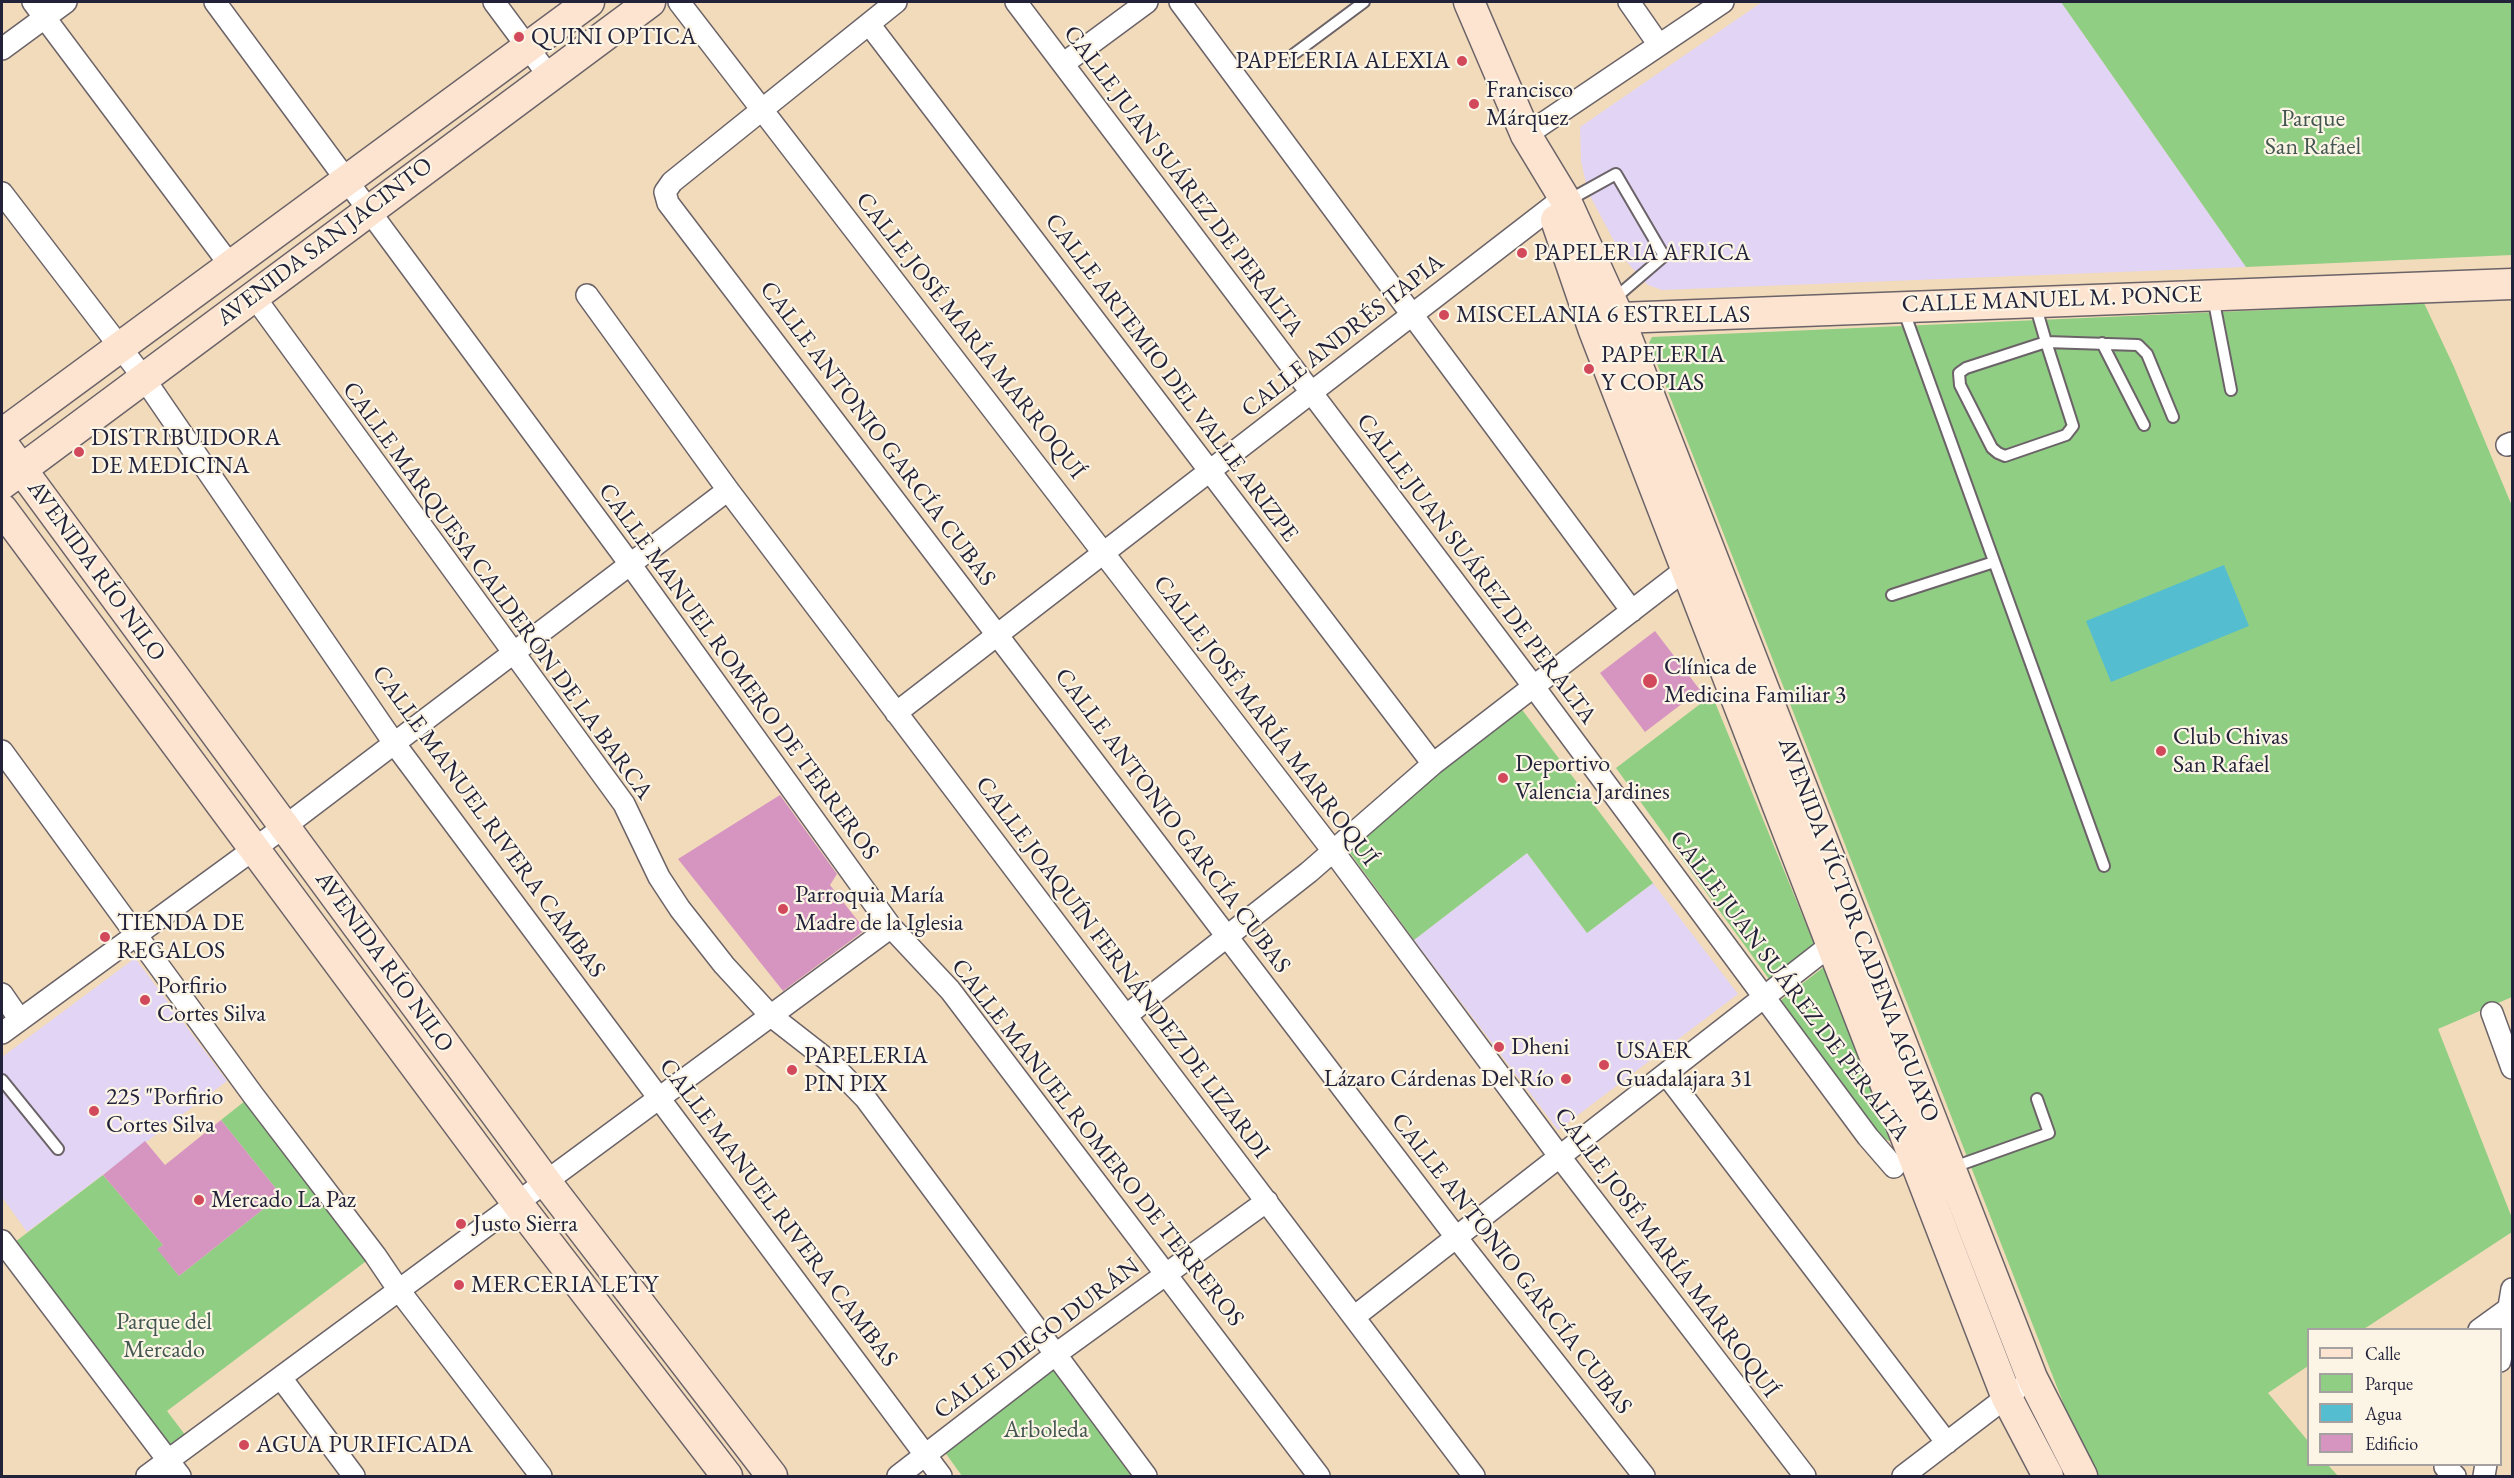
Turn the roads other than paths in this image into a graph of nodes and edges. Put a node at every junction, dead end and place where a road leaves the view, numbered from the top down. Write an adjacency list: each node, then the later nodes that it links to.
1 (66, 2): 15 (street)
2 (215, 2): 25 (street, CALLE MANUEL ROMERO DE TERREROS)
3 (494, 2): 18 (street)
4 (589, 2): 18 (street, AVENIDA SAN JACINTO)
5 (650, 2): 22 (street, AVENIDA SAN JACINTO)
6 (679, 2): 23 (street, CALLE JOSÉ MARÍA MARROQUÍ)
7 (896, 2): 16 (street)
8 (1016, 2): 21 (street, CALLE JUAN SUÁREZ DE PERALTA)
9 (1147, 2): 21 (street)
10 (1180, 2): 36 (street)
11 (1364, 2): 20 (lane)
12 (1469, 2): 24 (street, AVENIDA VÍCTOR CADENA AGUAYO)
13 (1629, 2): 17 (street)
14 (1723, 2): 17 (street)
15 (39, 10): 19 (street); 29 (street)
16 (868, 24): 23 (street); 48 (street, CALLE ARTEMIO DEL VALLE ARIZPE)
17 (1659, 45): 24 (street)
18 (527, 47): 22 (street); 25 (street, AVENIDA SAN JACINTO)
19 (2, 49)
20 (1294, 54)
21 (1063, 64): 43 (street, CALLE JUAN SUÁREZ DE PERALTA)
22 (549, 76): 28 (street, AVENIDA SAN JACINTO)
23 (763, 108): 52 (street, CALLE JOSÉ MARÍA MARROQUÍ); 58 (street, CALLE ANTONIO GARCÍA CUBAS)
24 (1526, 135): 27 (street, AVENIDA VÍCTOR CADENA AGUAYO)
25 (347, 180): 28 (street, CALLE MANUEL ROMERO DE TERREROS); 29 (street, AVENIDA SAN JACINTO)
26 (2, 193): 40 (street, CALLE MANUEL RIVERA CAMBAS)
27 (1558, 197): 36 (street, CALLE ANDRÉS TAPIA); 37 (street, AVENIDA VÍCTOR CADENA AGUAYO); 37 (lane)
28 (368, 211): 32 (street, AVENIDA SAN JACINTO); 54 (street, CALLE MANUEL ROMERO DE TERREROS)
29 (230, 265): 40 (street, AVENIDA SAN JACINTO)
30 (2512, 284): 31 (street, CALLE MANUEL M. PONCE)
31 (2212, 294): 34 (street, CALLE MANUEL M. PONCE); 42 (lane)
32 (253, 295): 41 (street, AVENIDA SAN JACINTO); 59 (street, CALLE MARQUESA CALDERÓN DE LA BARCA)
33 (587, 295): 50 (street, CALLE JOAQUÍN FERNÁNDEZ DE LIZARDI)
34 (2035, 300): 35 (street, CALLE MANUEL M. PONCE); 38 (lane)
35 (1902, 306): 37 (street, CALLE MANUEL M. PONCE); 53 (lane)
36 (1413, 314): 43 (street, CALLE ANDRÉS TAPIA); 57 (street)
37 (1608, 316): 55 (street, AVENIDA VÍCTOR CADENA AGUAYO); 69 (street, AVENIDA VÍCTOR CADENA AGUAYO)
38 (2046, 342): 38 (lane); 39 (lane)
39 (2102, 343): 44 (lane); 45 (lane)
40 (122, 348): 41 (street, CALLE MANUEL RIVERA CAMBAS); 46 (street, AVENIDA SAN JACINTO)
41 (143, 377): 49 (street, AVENIDA SAN JACINTO); 62 (street, CALLE MANUEL RIVERA CAMBAS)
42 (2231, 390)
43 (1311, 393): 48 (street, CALLE ANDRÉS TAPIA); 60 (street, CALLE JUAN SUÁREZ DE PERALTA)
44 (2173, 417)
45 (2144, 425)
46 (2, 434)
47 (2, 443): 49 (street, AVENIDA RÍO NILO)
48 (1210, 471): 52 (street, CALLE ANDRÉS TAPIA); 64 (street, CALLE ARTEMIO DEL VALLE ARIZPE)
49 (11, 477): 65 (street, AVENIDA RÍO NILO)
50 (729, 490): 54 (street); 61 (street, CALLE JOAQUÍN FERNÁNDEZ DE LIZARDI)
51 (2, 509): 66 (street, AVENIDA RÍO NILO)
52 (1104, 553): 58 (street, CALLE ANDRÉS TAPIA); 67 (street, CALLE JOSÉ MARÍA MARROQUÍ)
53 (1994, 562): 56 (lane); 68 (lane)
54 (630, 564): 59 (street); 70 (street, CALLE MANUEL ROMERO DE TERREROS)
55 (1686, 569): 57 (street); 73 (street, AVENIDA VÍCTOR CADENA AGUAYO)
56 (1892, 596)
57 (1632, 611): 60 (street)
58 (998, 633): 61 (street, CALLE ANDRÉS TAPIA); 72 (street, CALLE ANTONIO GARCÍA CUBAS)
59 (512, 654): 62 (street); 77 (street, CALLE MARQUESA CALDERÓN DE LA BARCA)
60 (1534, 687): 64 (street); 75 (street, CALLE JUAN SUÁREZ DE PERALTA)
61 (896, 713): 78 (street, CALLE JOAQUÍN FERNÁNDEZ DE LIZARDI)
62 (394, 743): 65 (street); 84 (street, CALLE MANUEL RIVERA CAMBAS)
63 (2, 751): 71 (street)
64 (1433, 764): 67 (street)
65 (284, 827): 66 (street); 90 (street, AVENIDA RÍO NILO)
66 (253, 849): 71 (street); 92 (street, AVENIDA RÍO NILO)
67 (1332, 850): 72 (street); 87 (street, CALLE JOSÉ MARÍA MARROQUÍ)
68 (2104, 866)
69 (1857, 925): 73 (street); 89 (street, AVENIDA VÍCTOR CADENA AGUAYO)
70 (891, 927): 77 (street); 95 (street, CALLE MANUEL ROMERO DE TERREROS)
71 (136, 933): 79 (street); 96 (street)
72 (1229, 938): 78 (street); 93 (street, CALLE ANTONIO GARCÍA CUBAS)
73 (1832, 944): 75 (street); 104 (street, AVENIDA VÍCTOR CADENA AGUAYO)
74 (2, 994): 79 (street)
75 (1765, 997): 82 (street); 88 (street, CALLE JUAN SUÁREZ DE PERALTA)
76 (2492, 1013): 81 (street)
77 (770, 1015): 84 (street); 101 (street, CALLE MARQUESA CALDERÓN DE LA BARCA)
78 (1127, 1015): 91 (street, CALLE JOAQUÍN FERNÁNDEZ DE LIZARDI)
79 (20, 1020): 80 (street)
80 (2, 1033)
81 (2512, 1068)
82 (1666, 1074): 87 (street); 105 (street)
83 (2, 1080): 86 (lane)
84 (662, 1098): 90 (street); 106 (street, CALLE MANUEL RIVERA CAMBAS)
85 (2037, 1099): 89 (lane)
86 (58, 1149)
87 (1560, 1157): 93 (street); 119 (street, CALLE JOSÉ MARÍA MARROQUÍ)
88 (1894, 1167)
89 (1951, 1168): 103 (street, AVENIDA VÍCTOR CADENA AGUAYO)
90 (546, 1182): 92 (street); 112 (street, AVENIDA RÍO NILO)
91 (1267, 1201): 95 (street, CALLE DIEGO DURÁN); 98 (street, CALLE JOAQUÍN FERNÁNDEZ DE LIZARDI)
92 (517, 1203): 96 (street); 111 (street, AVENIDA RÍO NILO)
93 (1456, 1237): 98 (street); 118 (street, CALLE ANTONIO GARCÍA CUBAS)
94 (2, 1241): 107 (street)
95 (1166, 1273): 101 (street, CALLE DIEGO DURÁN); 116 (street, CALLE MANUEL ROMERO DE TERREROS)
96 (398, 1289): 102 (street); 110 (street)
97 (2510, 1299): 99 (street); 100 (street)
98 (1354, 1317): 117 (street, CALLE JOAQUÍN FERNÁNDEZ DE LIZARDI)
99 (2480, 1328)
100 (2502, 1349)
101 (1056, 1354): 106 (street, CALLE DIEGO DURÁN); 115 (street, CALLE MARQUESA CALDERÓN DE LA BARCA)
102 (281, 1378): 107 (street); 109 (street)
103 (2032, 1378): 104 (street); 122 (street, AVENIDA VÍCTOR CADENA AGUAYO)
104 (2007, 1398): 105 (street); 121 (street, AVENIDA VÍCTOR CADENA AGUAYO)
105 (1947, 1443): 120 (street)
106 (926, 1456): 113 (street, CALLE DIEGO DURÁN); 114 (street, CALLE MANUEL RIVERA CAMBAS)
107 (174, 1468): 108 (street)
108 (147, 1476)
109 (354, 1476)
110 (541, 1476)
111 (727, 1476)
112 (772, 1476)
113 (898, 1476)
114 (941, 1476)
115 (1146, 1476)
116 (1319, 1476)
117 (1474, 1476)
118 (1644, 1476)
119 (1805, 1476)
120 (1903, 1476)
121 (2048, 1476)
122 (2082, 1476)

